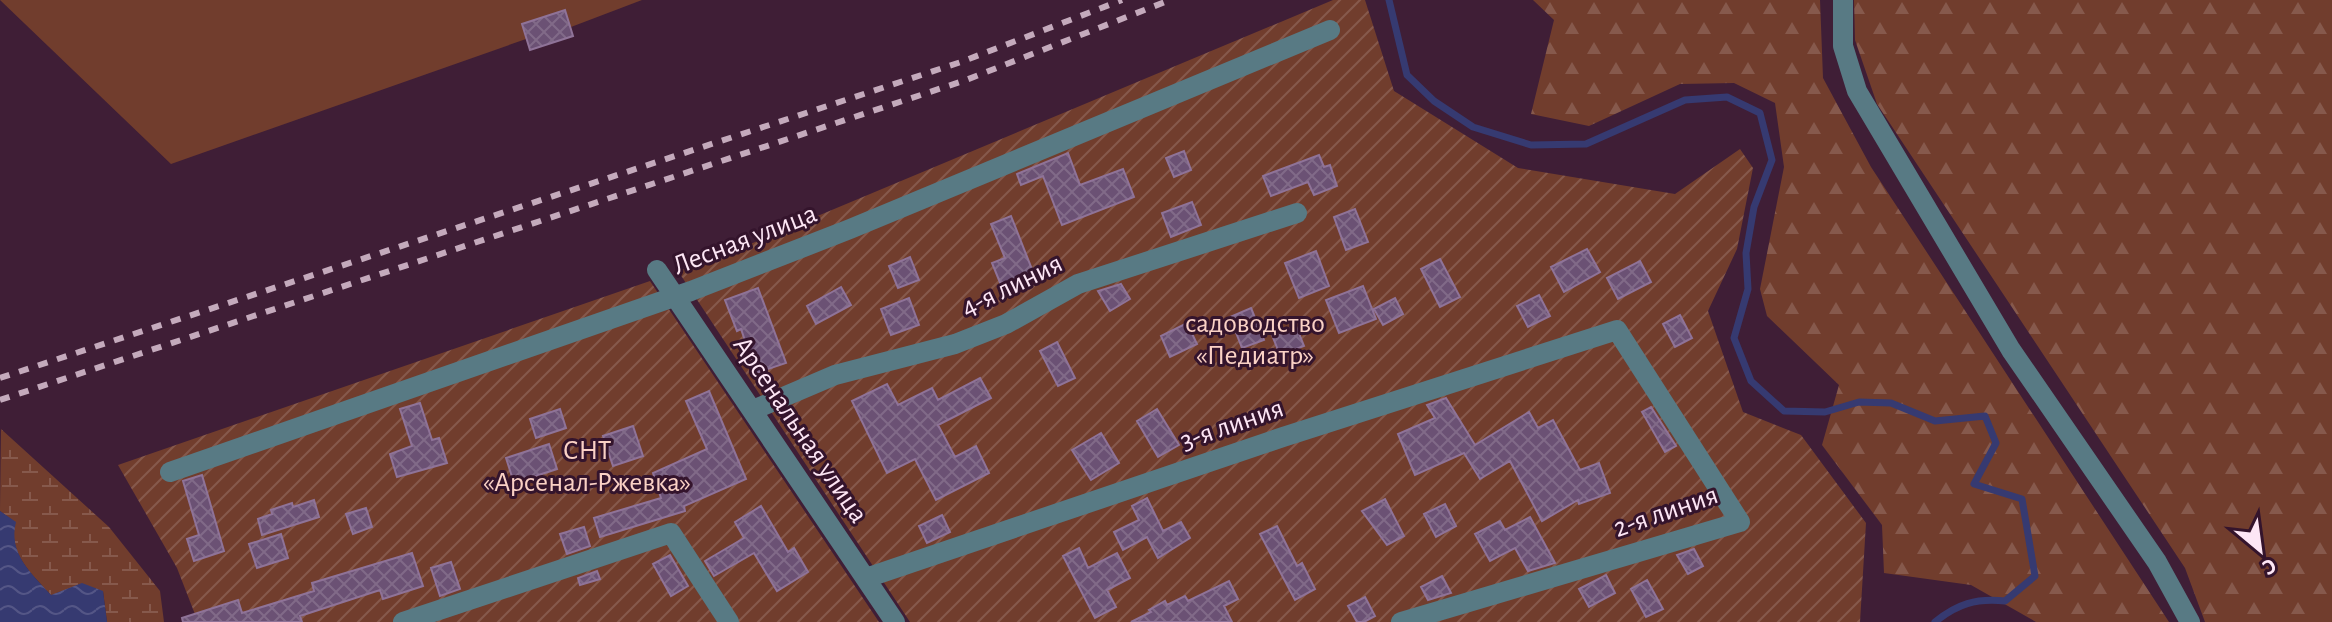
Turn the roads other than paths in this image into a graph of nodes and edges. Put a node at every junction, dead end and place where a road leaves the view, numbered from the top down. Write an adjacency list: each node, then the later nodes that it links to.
1 (1843, 0): 14 (street)
2 (1330, 30): 5 (street, Лесная улица)
3 (1297, 213): 7 (street, 4-я линия)
4 (657, 270): 5 (street, Арсенальная улица)
5 (676, 297): 7 (street, Арсенальная улица); 8 (street, Лесная улица)
6 (1617, 330): 9 (street, 3-я линия); 13 (street, 2-я линия)
7 (753, 410): 9 (street, Арсенальная улица)
8 (170, 472)
9 (866, 578): 12 (street, Арсенальная улица)
10 (403, 622): 11 (street)
11 (729, 622)
12 (895, 622)
13 (1401, 622)
14 (2190, 622)

